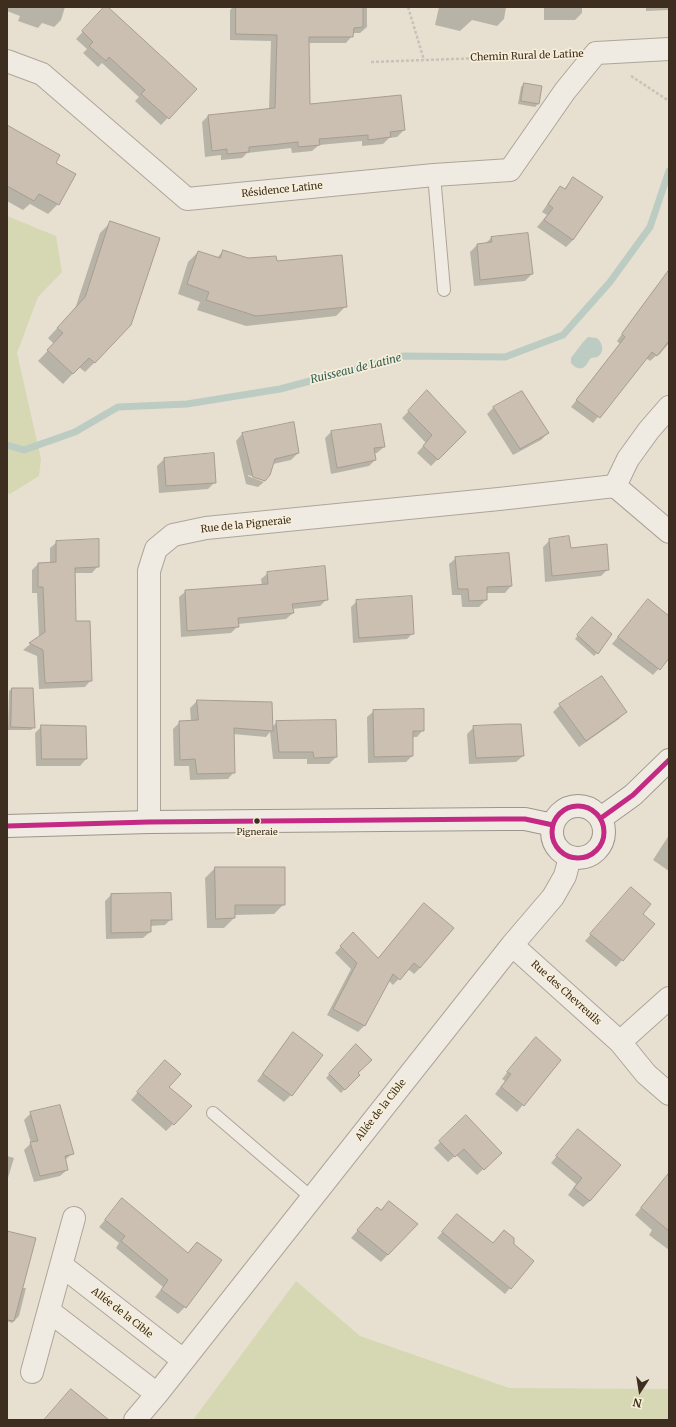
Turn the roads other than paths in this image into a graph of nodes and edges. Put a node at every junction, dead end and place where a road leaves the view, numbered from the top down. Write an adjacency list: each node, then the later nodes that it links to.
1 (669, 49): 3 (street, Résidence Latine)
2 (7, 61): 3 (street, Résidence Latine)
3 (434, 175): 4 (lane)
4 (444, 290)
5 (669, 408): 6 (street)
6 (614, 486): 7 (street); 10 (street, Rue de la Pigneraie)
7 (669, 532)
8 (669, 760): 9 (street)
9 (601, 818): 11 (street); 13 (street)
10 (148, 822): 11 (street); 12 (street)
11 (553, 825): 13 (street)
12 (7, 826)
13 (570, 857): 14 (street, Allée de la Cible)
14 (512, 944): 16 (street, Rue des Chevreuils); 19 (street, Allée de la Cible)
15 (669, 998): 16 (street)
16 (620, 1042): 17 (street, Rue des Chevreuils)
17 (669, 1094)
18 (213, 1113): 19 (lane)
19 (312, 1198): 23 (street, Allée de la Cible)
20 (74, 1218): 21 (street)
21 (61, 1265): 22 (street); 23 (street, Allée de la Cible)
22 (49, 1311): 24 (street); 25 (street)
23 (183, 1360): 25 (street, Allée de la Cible)
24 (32, 1372)
25 (157, 1394): 26 (street, Allée de la Cible)
26 (135, 1420)

